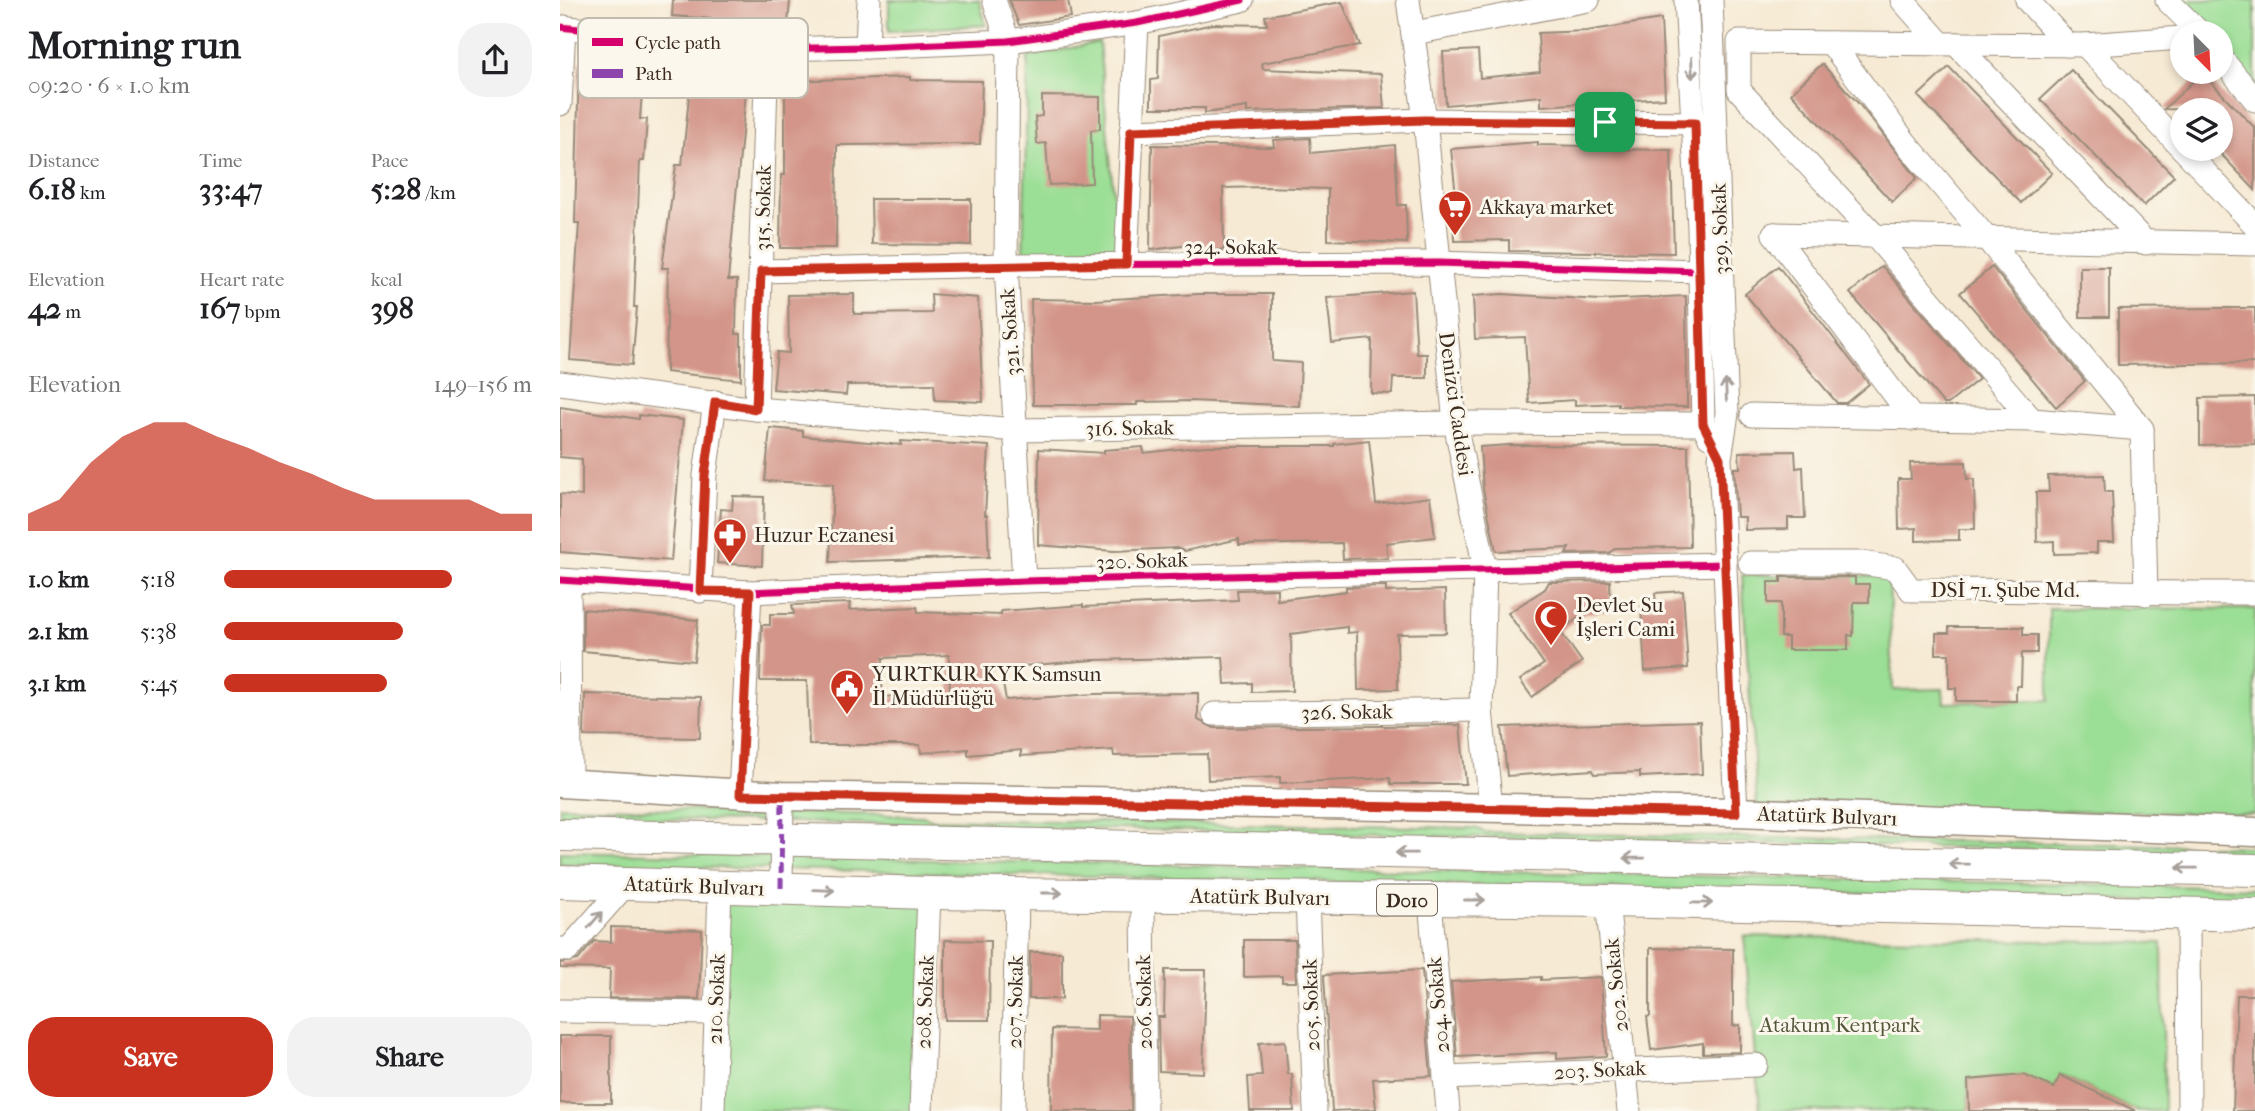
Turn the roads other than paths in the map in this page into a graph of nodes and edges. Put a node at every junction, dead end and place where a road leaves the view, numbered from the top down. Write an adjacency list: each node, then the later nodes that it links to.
1 (869, 0): 20 (street)
2 (994, 0): 16 (street, 321. Sokak)
3 (1242, 0): 12 (street)
4 (1408, 0): 14 (street, Denizci Caddesi)
5 (1588, 0): 14 (street)
6 (1686, 0): 27 (street, 329. Sokak, one-way to 27)
7 (1711, 0): 51 (street, 329. Sokak, one-way to 7)
8 (1902, 0): 18 (street)
9 (2027, 0): 19 (street)
10 (2167, 0): 11 (street)
11 (2188, 21)
12 (1137, 23): 16 (street); 28 (street)
13 (562, 27): 25 (street)
14 (1414, 33): 26 (street, Denizci Caddesi)
15 (2170, 39): 19 (street)
16 (1008, 41): 20 (street); 38 (street, 321. Sokak)
17 (1831, 43): 18 (street); 32 (street); 33 (street)
18 (1949, 44): 19 (street); 34 (street)
19 (2077, 45): 29 (street)
20 (867, 47): 21 (street)
21 (808, 48)
22 (2233, 73): 24 (street)
23 (766, 98): 39 (street, 315. Sokak)
24 (2255, 100)
25 (560, 104)
26 (1424, 120): 27 (street); 28 (street); 36 (street, Denizci Caddesi)
27 (1695, 123): 40 (street, 329. Sokak)
28 (1131, 131): 37 (street)
29 (2170, 135)
30 (2195, 161): 31 (street)
31 (2255, 225)
32 (1876, 237): 33 (street); 45 (street); 46 (street)
33 (1989, 240): 34 (street); 49 (street)
34 (2146, 243): 35 (street)
35 (2255, 244)
36 (1438, 263): 37 (street, 324. Sokak); 40 (street, 324. Sokak); 47 (street, Denizci Caddesi)
37 (1126, 264): 38 (street, 324. Sokak)
38 (1006, 265): 39 (street, 324. Sokak); 50 (street, 321. Sokak)
39 (761, 271): 43 (street, 315. Sokak)
40 (1700, 271): 48 (street, 329. Sokak)
41 (560, 383): 42 (street, 316. Sokak)
42 (715, 402): 43 (street, 316. Sokak); 57 (street)
43 (756, 409): 50 (street, 316. Sokak)
44 (1752, 415): 45 (street)
45 (1913, 419): 46 (street)
46 (2032, 420): 49 (street)
47 (1455, 423): 48 (street, 316. Sokak); 50 (street, 316. Sokak); 54 (street, Denizci Caddesi)
48 (1703, 424): 51 (street, 329. Sokak)
49 (2142, 429): 60 (street)
50 (1017, 430): 56 (street, 321. Sokak)
51 (1720, 458): 53 (street, 329. Sokak)
52 (1750, 563): 60 (street, DSİ 71. Şube Md.)
53 (1725, 564): 54 (street, 320. Sokak); 67 (street, 329. Sokak)
54 (1485, 569): 56 (street, 320. Sokak); 61 (street, Denizci Caddesi)
55 (565, 581): 57 (street, 320. Sokak); 63 (street)
56 (1024, 581): 58 (street, 320. Sokak)
57 (700, 591): 58 (street, 320. Sokak)
58 (750, 592): 64 (street)
59 (2255, 593): 60 (street, DSİ 71. Şube Md.)
60 (2146, 594)
61 (1480, 710): 62 (street, 326. Sokak); 66 (street, Denizci Caddesi)
62 (1214, 714)
63 (563, 783): 64 (main road, Atatürk Bulvarı)
64 (740, 795): 65 (main road, Atatürk Bulvarı)
65 (782, 796): 66 (main road, Atatürk Bulvarı); 70 (street)
66 (1491, 808): 67 (main road, Atatürk Bulvarı)
67 (1736, 813): 68 (main road, Atatürk Bulvarı)
68 (2255, 832)
69 (560, 835): 70 (highway, D010)
70 (781, 839): 71 (highway, D010, one-way to 70); 75 (street)
71 (2255, 870)
72 (560, 882): 73 (highway, Atatürk Bulvarı / D010)
73 (626, 884): 74 (highway, Atatürk Bulvarı / D010); 84 (street, one-way to 73)
74 (720, 887): 75 (highway, Atatürk Bulvarı / D010); 86 (street, 210. Sokak)
75 (781, 888): 76 (highway, Atatürk Bulvarı / D010, one-way to 76)
76 (929, 893): 77 (highway, Atatürk Bulvarı / D010); 91 (street, 208. Sokak)
77 (1017, 893): 78 (highway, Atatürk Bulvarı / D010, one-way to 78); 92 (street, 207. Sokak)
78 (1143, 894): 79 (highway, Atatürk Bulvarı / D010); 93 (street, 206. Sokak)
79 (1307, 898): 80 (highway, Atatürk Bulvarı / D010); 94 (street, 205. Sokak)
80 (1430, 900): 81 (highway, Atatürk Bulvarı / D010, one-way to 81); 89 (street, 204. Sokak)
81 (1607, 901): 82 (highway, Atatürk Bulvarı / D010, one-way to 82); 88 (street, 202. Sokak)
82 (2188, 914): 83 (highway, Atatürk Bulvarı / D010); 97 (street)
83 (2255, 915)
84 (560, 949)
85 (560, 1011): 86 (street)
86 (715, 1013): 90 (street, 210. Sokak)
87 (1756, 1065): 88 (street, 203. Sokak)
88 (1625, 1069): 89 (street, 203. Sokak); 96 (street, 202. Sokak)
89 (1445, 1078): 95 (street, 204. Sokak)
90 (713, 1111)
91 (921, 1111)
92 (1013, 1111)
93 (1145, 1111)
94 (1315, 1111)
95 (1447, 1111)
96 (1629, 1111)
97 (2189, 1111)

